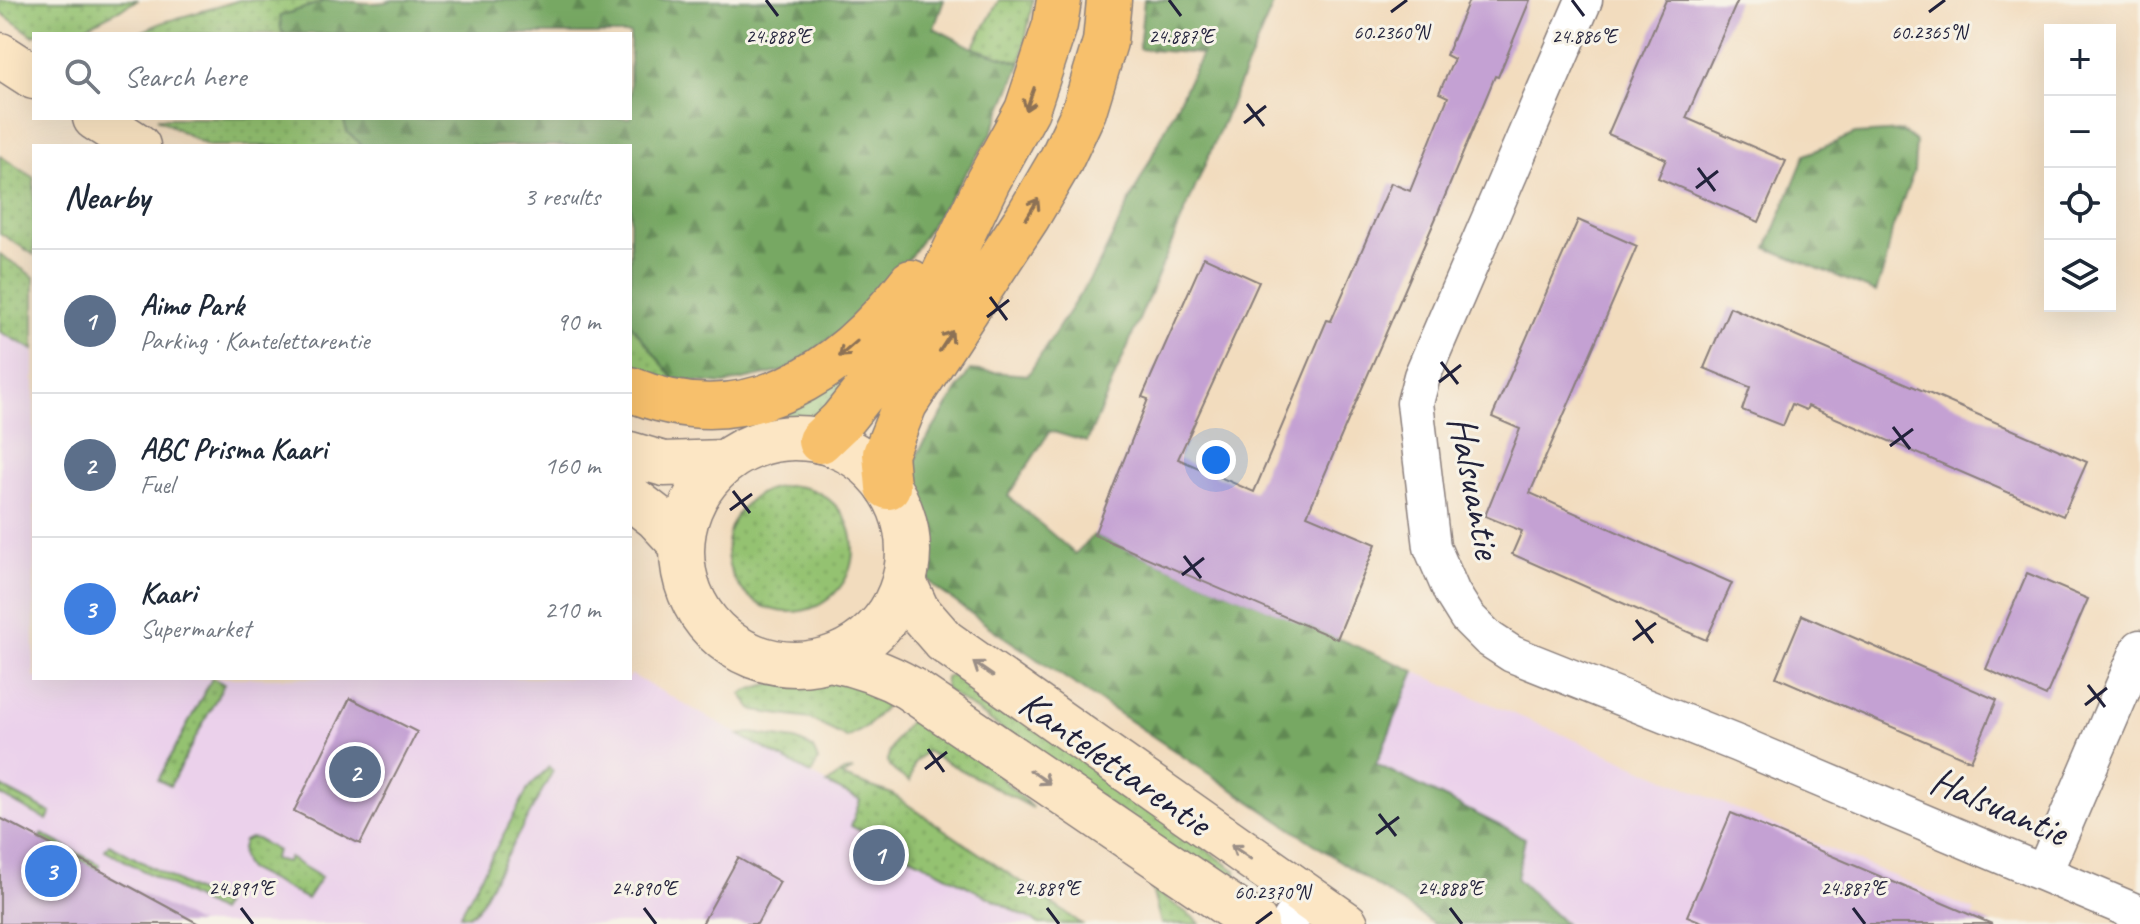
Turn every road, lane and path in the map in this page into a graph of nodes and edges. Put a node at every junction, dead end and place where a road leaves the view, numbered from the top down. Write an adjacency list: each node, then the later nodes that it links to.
1 (1059, 0): 6 (highway, one-way to 6)
2 (1109, 0): 11 (highway, one-way to 2)
3 (1584, 0): 17 (street, Halsuantie)
4 (0, 55): 5 (main road)
5 (32, 76)
6 (988, 181): 7 (highway, one-way to 7); 8 (highway)
7 (632, 390)
8 (820, 441): 10 (main road); 11 (main road)
9 (632, 455): 10 (main road)
10 (725, 462): 13 (main road)
11 (888, 487): 14 (main road)
12 (632, 499): 13 (main road)
13 (682, 545): 16 (main road)
14 (904, 582): 16 (main road); 18 (main road, Kantelettarentie, one-way to 14)
15 (2140, 648): 17 (street)
16 (830, 659): 20 (main road, Kantelettarentie, one-way to 20)
17 (2044, 872): 19 (street, Halsuantie)
18 (1296, 910): 21 (main road, Kantelettarentie)
19 (2140, 914)
20 (1256, 924)
21 (1346, 924)

